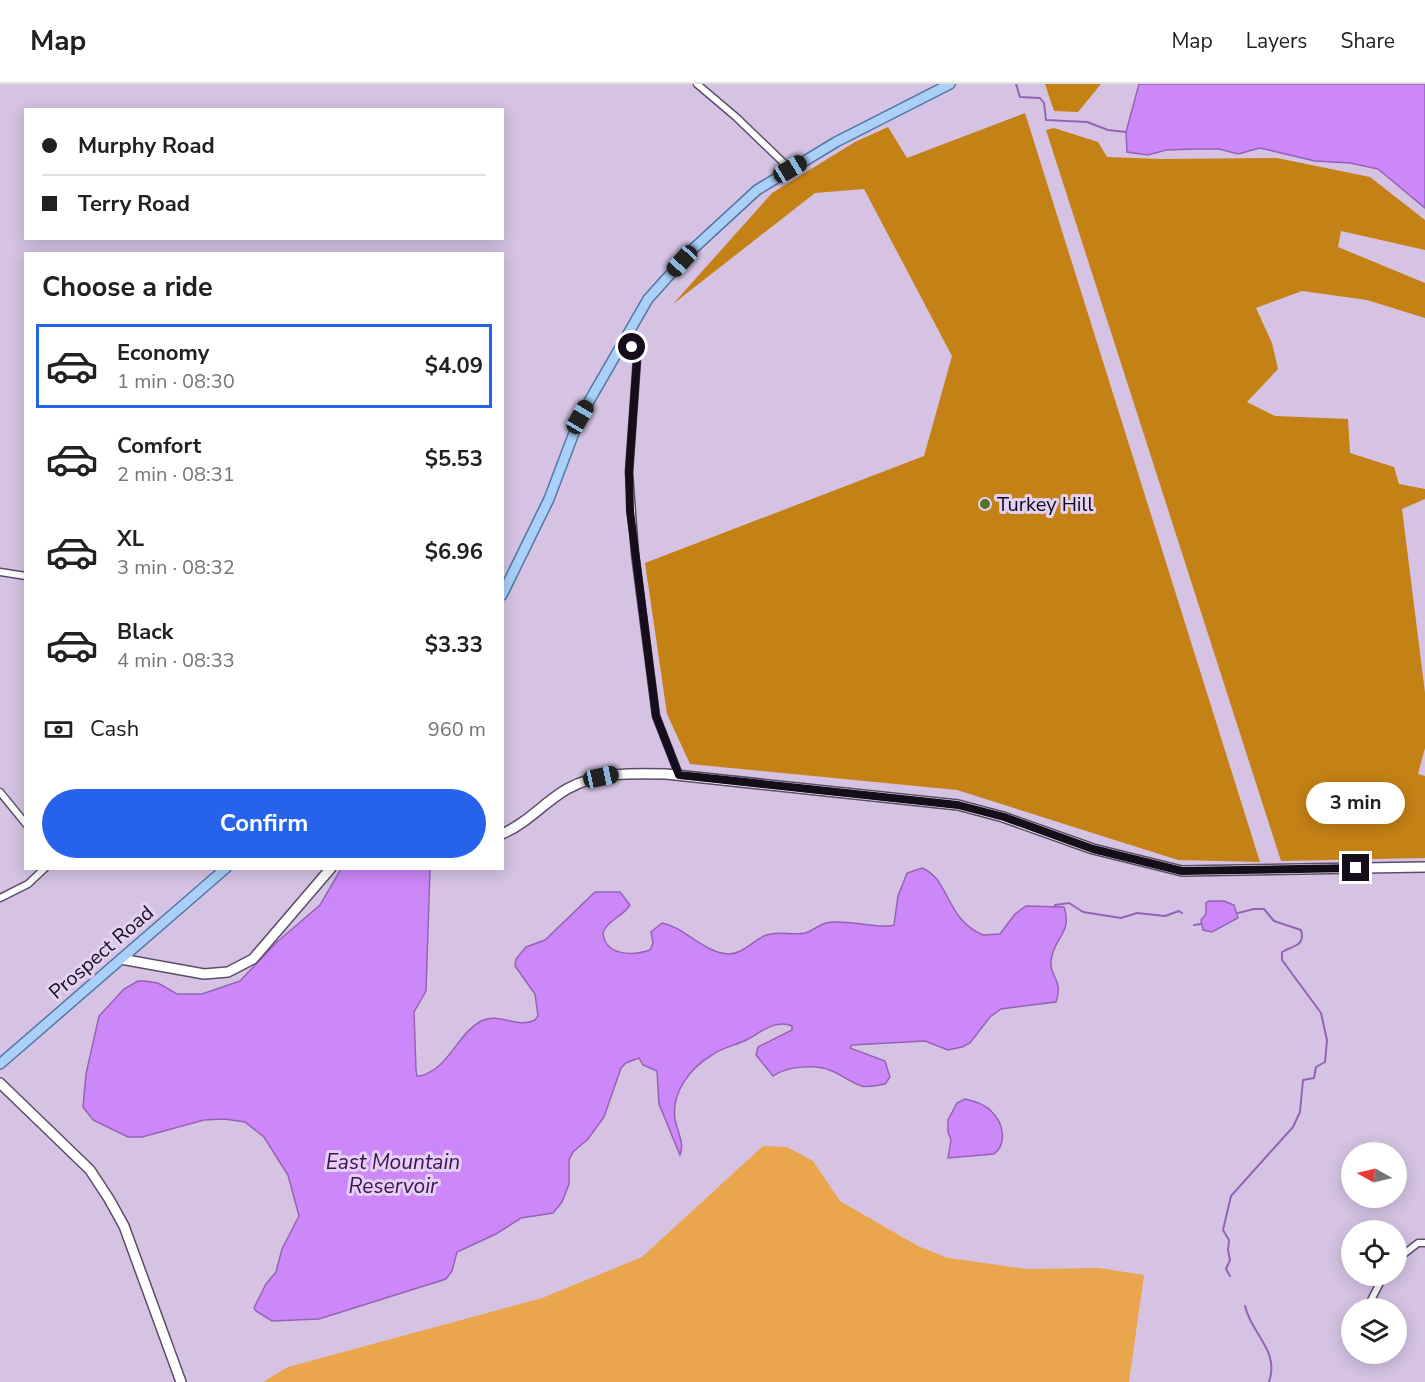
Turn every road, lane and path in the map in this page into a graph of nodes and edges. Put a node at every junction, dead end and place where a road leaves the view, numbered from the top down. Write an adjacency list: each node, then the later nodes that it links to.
1 (698, 84): 3 (street)
2 (950, 84): 3 (main road)
3 (790, 169): 4 (main road)
4 (627, 336): 7 (main road); 8 (street)
5 (0, 572): 6 (street)
6 (24, 576)
7 (506, 582)
8 (679, 775): 11 (street); 12 (street)
9 (0, 792): 10 (street)
10 (24, 822)
11 (504, 833)
12 (1425, 867)
13 (43, 870): 16 (street)
14 (224, 870): 17 (main road, Prospect Road)
15 (329, 870): 17 (street)
16 (0, 898)
17 (121, 959): 18 (main road, Prospect Road)
18 (0, 1064)
19 (0, 1083): 22 (street)
20 (1425, 1243): 21 (street)
21 (1407, 1252)
22 (181, 1382)

